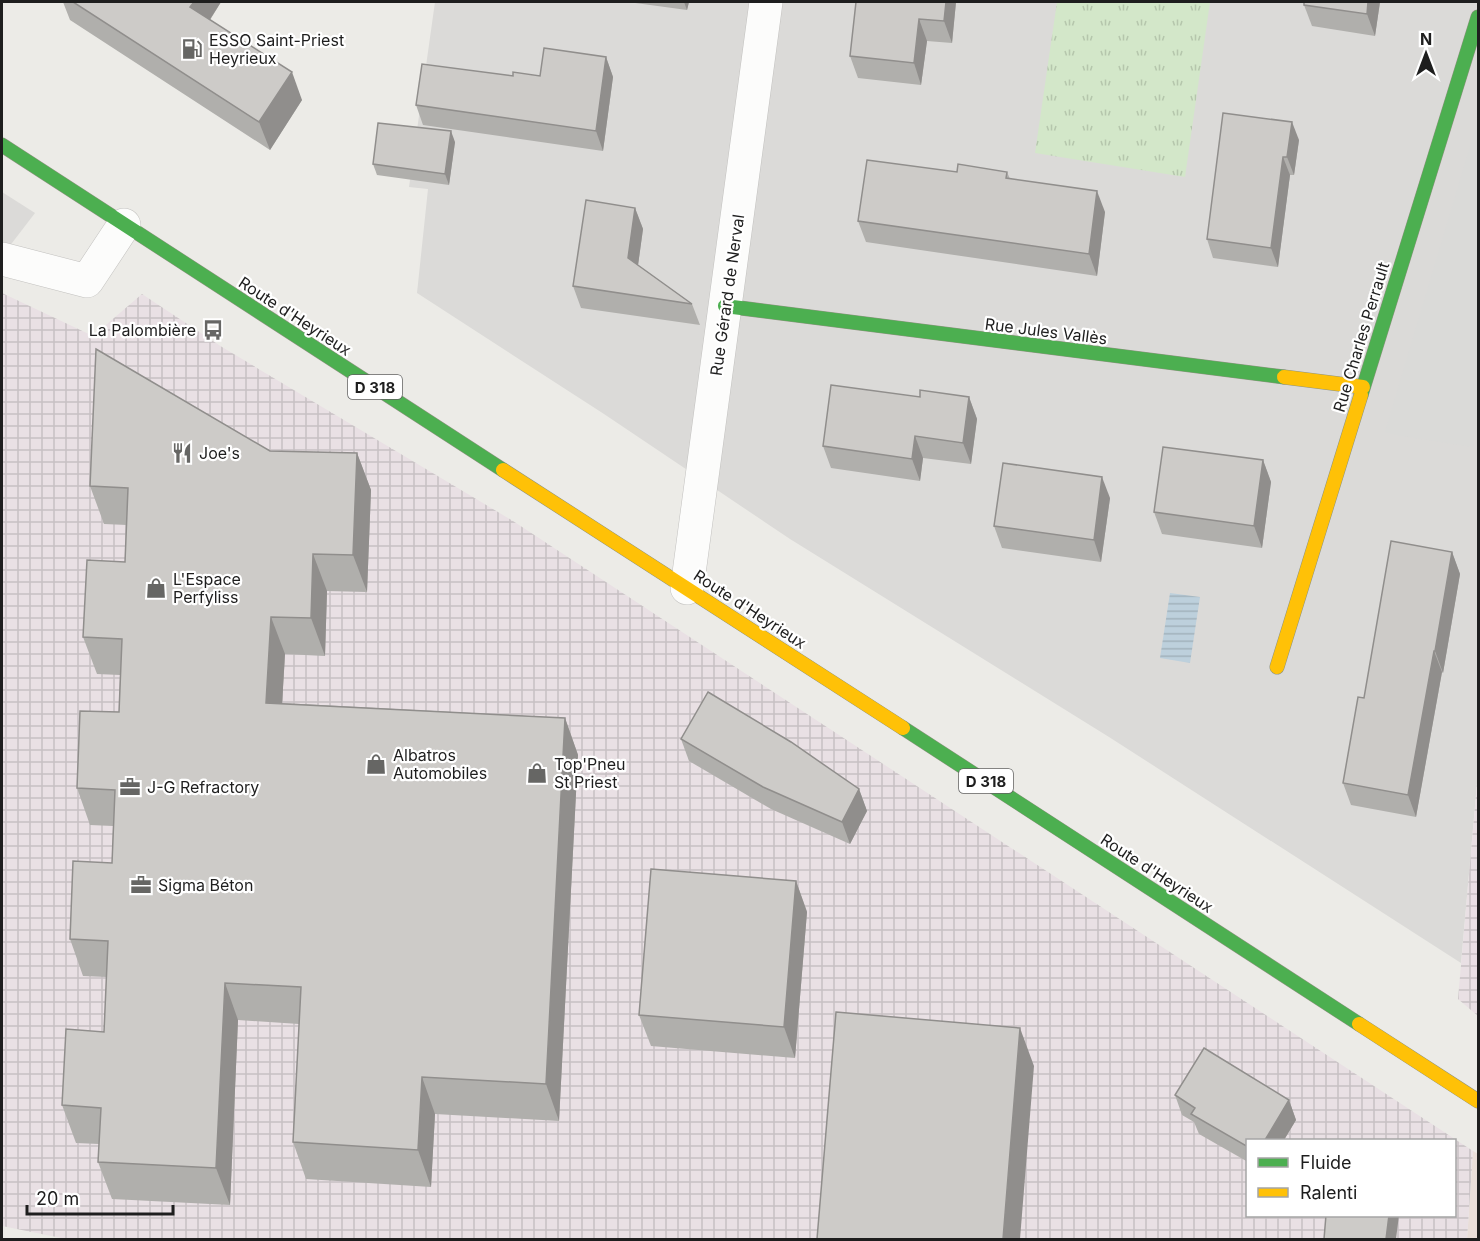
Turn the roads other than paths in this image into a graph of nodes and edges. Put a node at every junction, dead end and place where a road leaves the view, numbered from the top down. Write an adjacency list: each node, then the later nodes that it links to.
1 (766, 2): 6 (street, Rue Gérard de Nerval)
2 (1479, 17): 7 (main road, Rue Charles Perrault)
3 (2, 145): 4 (main road, Route d'Heyrieux / D 318)
4 (124, 225): 5 (street); 8 (main road, Route d'Heyrieux / D 318)
5 (2, 259)
6 (725, 306): 7 (main road, Rue Jules Vallès); 8 (street, Rue Gérard de Nerval)
7 (1363, 387): 9 (main road, Rue Charles Perrault)
8 (687, 588): 10 (main road, Route d'Heyrieux / D 318)
9 (1277, 667)
10 (1479, 1101)

